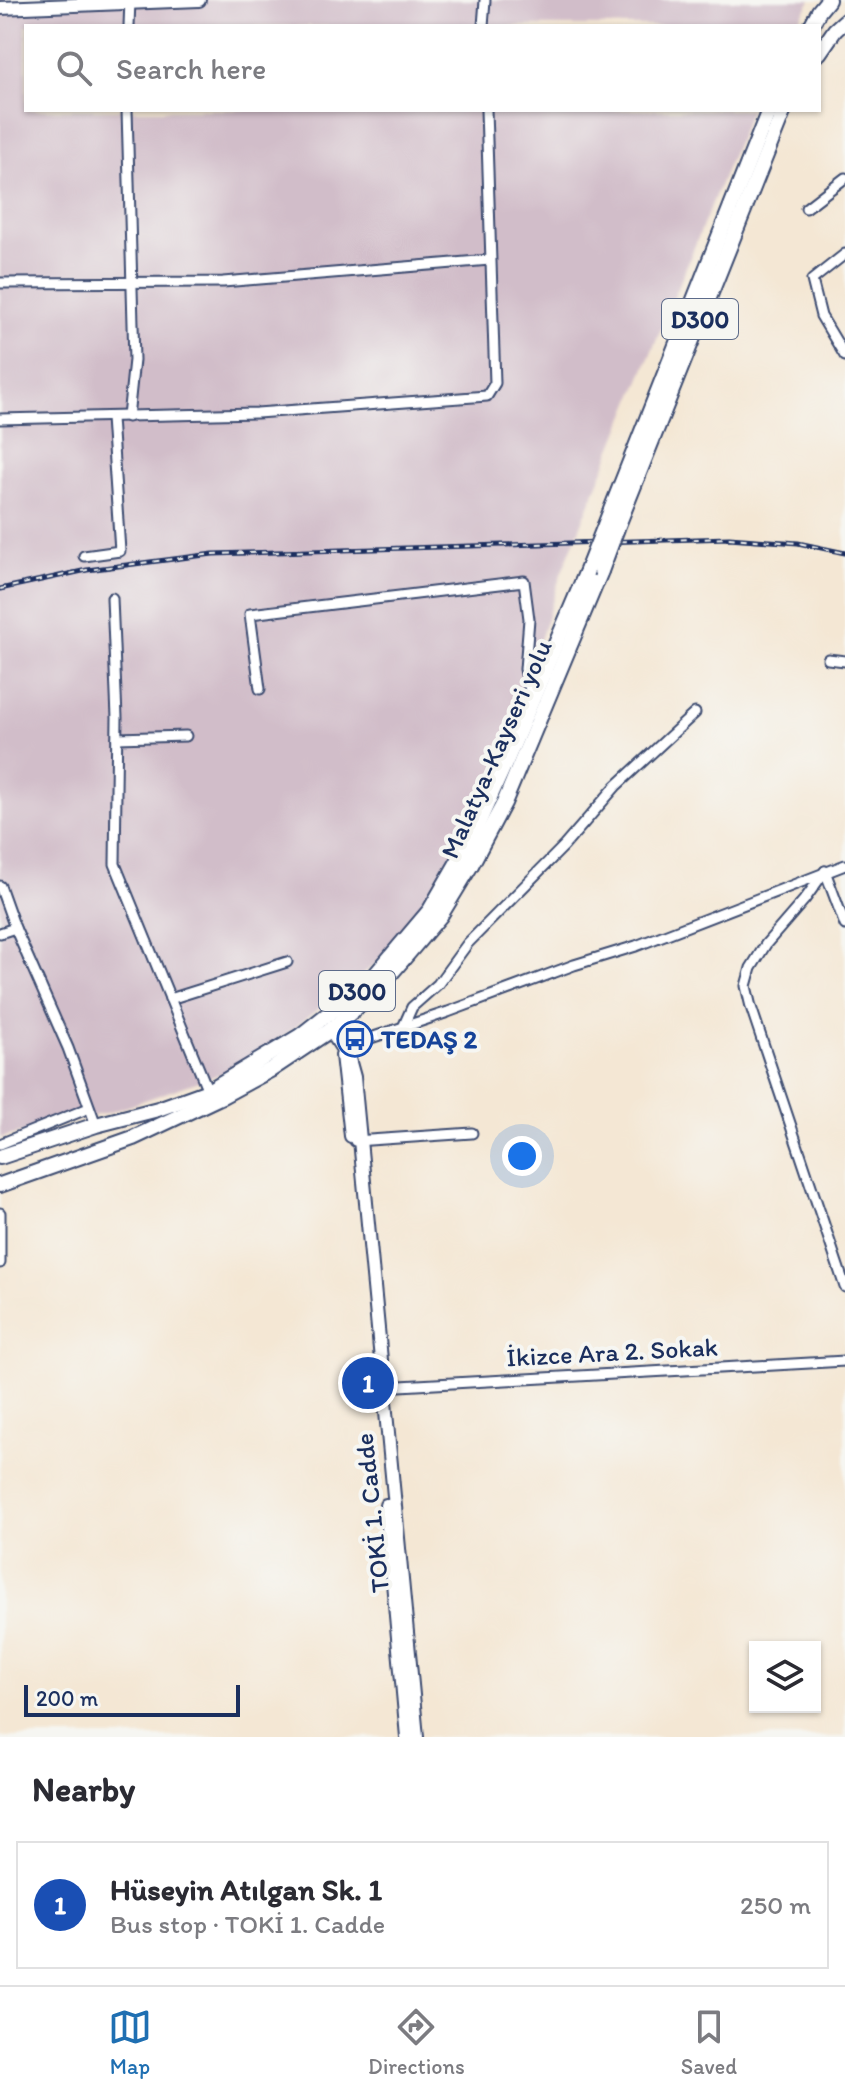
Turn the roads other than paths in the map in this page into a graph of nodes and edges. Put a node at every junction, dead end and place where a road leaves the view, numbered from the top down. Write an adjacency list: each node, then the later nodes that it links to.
1 (199, 0): 3 (main road)
2 (485, 0): 8 (street)
3 (130, 1): 5 (main road); 7 (street)
4 (824, 4): 9 (highway)
5 (0, 8)
6 (845, 21): 10 (highway)
7 (129, 24)
8 (483, 24)
9 (812, 24)
10 (821, 50)
11 (127, 112): 20 (street)
12 (486, 112): 18 (street)
13 (768, 112): 25 (highway, D300)
14 (783, 112): 25 (highway, Malatya-Kayseri yolu / D300)
15 (845, 178): 16 (street)
16 (806, 208)
17 (845, 254): 21 (street)
18 (490, 260): 20 (street); 22 (street)
19 (0, 283): 20 (street)
20 (130, 283): 22 (street)
21 (845, 356)
22 (128, 417): 23 (street)
23 (111, 418): 24 (street); 26 (street)
24 (0, 419)
25 (611, 527): 27 (highway, Malatya-Kayseri yolu / D300, bridge)
26 (84, 556)
27 (593, 572): 32 (highway, D300); 45 (highway, Malatya-Kayseri yolu / D300)
28 (112, 598): 35 (street)
29 (828, 659): 30 (street)
30 (845, 661)
31 (260, 689): 32 (street)
32 (531, 700): 47 (highway, D300)
33 (695, 713): 44 (street)
34 (186, 736): 35 (street)
35 (117, 738): 43 (street)
36 (845, 865): 37 (street)
37 (825, 871): 39 (street); 44 (street); 57 (street)
38 (0, 886): 40 (street)
39 (845, 925)
40 (15, 928): 41 (street); 48 (street)
41 (0, 933)
42 (287, 962): 43 (street)
43 (170, 999): 47 (street)
44 (404, 1025): 46 (street)
45 (334, 1027): 46 (main road, TOKİ 1. Cadde); 54 (highway, Malatya-Kayseri yolu / D300)
46 (344, 1047): 51 (main road, TOKİ 1. Cadde)
47 (208, 1091): 49 (highway, D300)
48 (89, 1108): 49 (street); 52 (street)
49 (96, 1125): 53 (highway, D300)
50 (472, 1133): 51 (street)
51 (356, 1141): 59 (main road, TOKİ 1. Cadde); 60 (main road, TOKİ 1. Cadde)
52 (0, 1144)
53 (0, 1157)
54 (0, 1185)
55 (0, 1213): 56 (street)
56 (0, 1263)
57 (845, 1287)
58 (845, 1361): 59 (street, İkizce Ara 2. Sokak)
59 (382, 1387): 61 (main road, TOKİ 1. Cadde)
60 (407, 1737)
61 (417, 1737)

